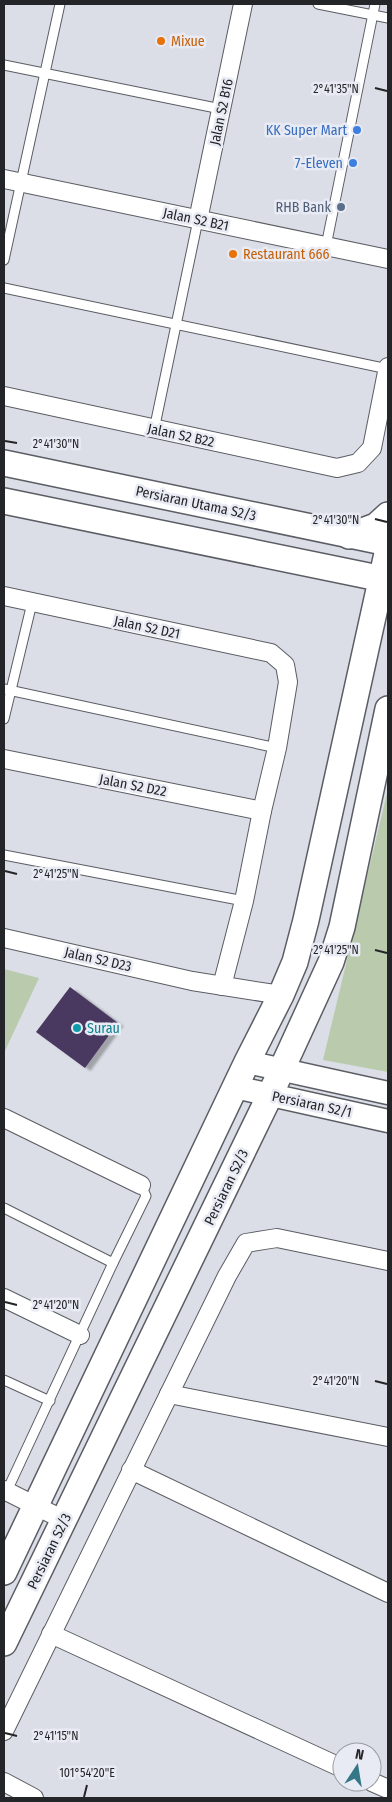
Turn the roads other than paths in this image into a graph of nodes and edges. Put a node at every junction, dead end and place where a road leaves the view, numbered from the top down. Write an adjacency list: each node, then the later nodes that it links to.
1 (60, 4): 8 (lane)
2 (241, 4): 9 (street, Jalan S2 B16)
3 (318, 4): 5 (lane)
4 (375, 4): 5 (lane)
5 (372, 15): 6 (lane); 12 (lane)
6 (388, 18)
7 (4, 65): 8 (lane)
8 (45, 74): 9 (lane); 10 (lane)
9 (221, 110): 11 (street, Jalan S2 B16)
10 (12, 181): 11 (street, Jalan S2 B21); 14 (lane)
11 (198, 220): 12 (street, Jalan S2 B21); 16 (lane)
12 (326, 246): 13 (street, Jalan S2 B21)
13 (388, 259)
14 (4, 260)
15 (4, 288): 16 (lane)
16 (177, 324): 17 (lane); 19 (lane)
17 (388, 368): 19 (street, Jalan S2 B22)
18 (4, 396): 19 (street, Jalan S2 B22)
19 (154, 430)
20 (4, 463): 23 (main road, Persiaran Utama S2/3)
21 (4, 501): 26 (main road)
22 (388, 515): 23 (main road)
23 (348, 536): 24 (main road, Persiaran Utama S2/3)
24 (388, 543)
25 (388, 549): 26 (main road)
26 (385, 579): 39 (main road)
27 (4, 596): 28 (street, Jalan S2 D21)
28 (32, 603): 29 (lane); 32 (street, Jalan S2 D21)
29 (7, 690): 31 (lane); 32 (lane)
30 (388, 709): 41 (main road, Persiaran S2/3)
31 (4, 719)
32 (277, 748): 34 (street)
33 (4, 759): 34 (street, Jalan S2 D22)
34 (262, 811): 36 (street)
35 (4, 856): 36 (lane)
36 (244, 900): 38 (street)
37 (4, 938): 38 (street, Jalan S2 D23)
38 (222, 986): 39 (street, Jalan S2 D23)
39 (281, 995): 40 (main road)
40 (247, 1062): 41 (street, Persiaran S2/1); 42 (main road)
41 (281, 1070): 43 (street, Persiaran S2/1); 44 (main road, Persiaran S2/3)
42 (235, 1087): 44 (street, Persiaran S2/1); 59 (main road)
43 (388, 1093)
44 (270, 1095): 46 (street, Persiaran S2/1); 60 (main road, Persiaran S2/3)
45 (4, 1118): 47 (street)
46 (388, 1120)
47 (141, 1184): 50 (lane)
48 (4, 1208): 50 (lane)
49 (388, 1261): 54 (street)
50 (112, 1263): 52 (lane)
51 (4, 1298): 52 (street)
52 (80, 1335): 55 (lane)
53 (4, 1380): 55 (lane)
54 (169, 1394): 56 (street); 57 (street)
55 (50, 1401): 58 (lane)
56 (388, 1437)
57 (131, 1470): 62 (street); 63 (street)
58 (5, 1493): 59 (street)
59 (36, 1506): 60 (street); 61 (main road)
60 (64, 1520): 64 (main road, Persiaran S2/3)
61 (4, 1572)
62 (388, 1593)
63 (52, 1634): 65 (street); 66 (street)
64 (4, 1643)
65 (4, 1731)
66 (332, 1763)
67 (4, 1782): 68 (street)
68 (34, 1798)

